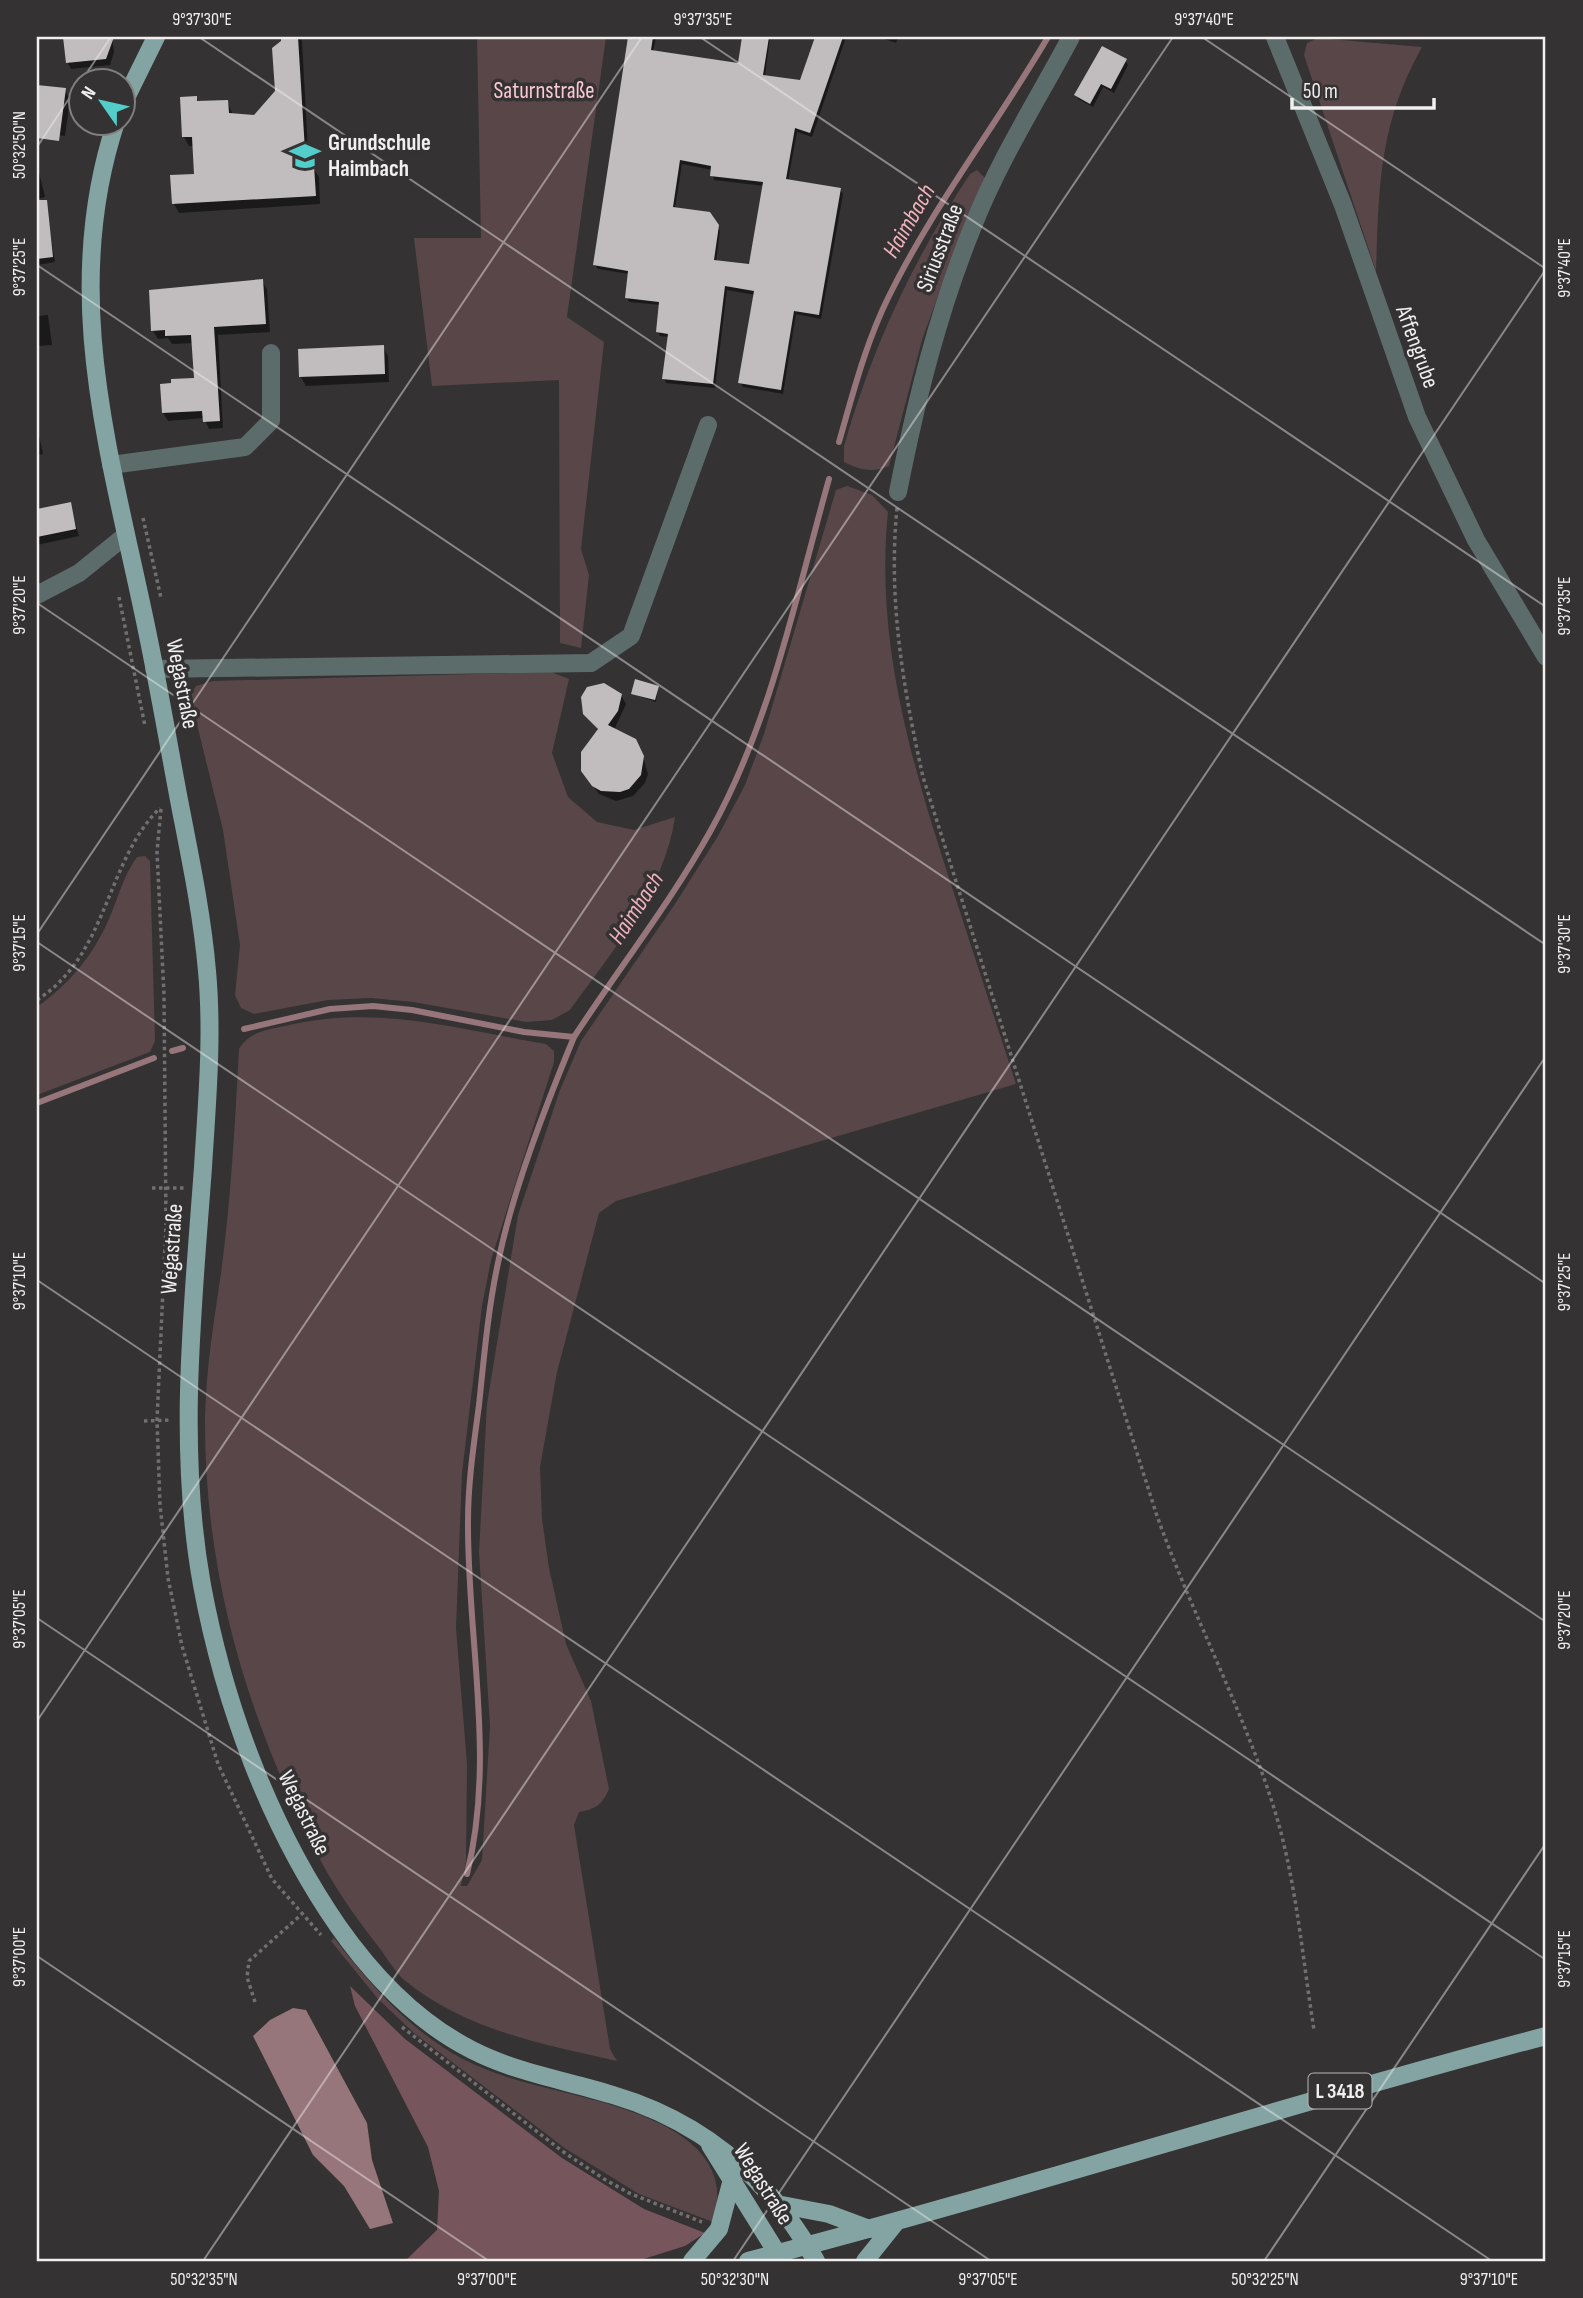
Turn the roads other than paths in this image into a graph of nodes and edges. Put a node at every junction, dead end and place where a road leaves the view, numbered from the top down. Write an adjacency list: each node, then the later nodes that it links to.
1 (156, 37): 4 (main road)
2 (1071, 37): 9 (street, Siriusstraße)
3 (1275, 37): 12 (street, Affengrube)
4 (136, 78)
5 (112, 136): 8 (main road, Wegastraße)
6 (271, 353): 8 (street)
7 (708, 425): 13 (street)
8 (111, 465): 10 (main road, Wegastraße)
9 (898, 492)
10 (126, 535): 11 (street); 13 (main road, Wegastraße)
11 (37, 594)
12 (1546, 657)
13 (154, 669): 15 (main road, Wegastraße)
14 (1546, 2036): 18 (main road, L 3418)
15 (707, 2140): 16 (main road, Wegastraße); 17 (main road, Wegastraße)
16 (732, 2183): 21 (main road, Wegastraße); 22 (main road)
17 (782, 2205): 19 (main road); 20 (main road, Wegastraße)
18 (897, 2221): 19 (main road, L 3418); 24 (main road)
19 (869, 2229): 20 (main road, L 3418)
20 (812, 2253): 21 (main road, L 3418)
21 (780, 2257): 23 (main road, L 3418)
22 (692, 2261)
23 (748, 2261)
24 (865, 2261)

